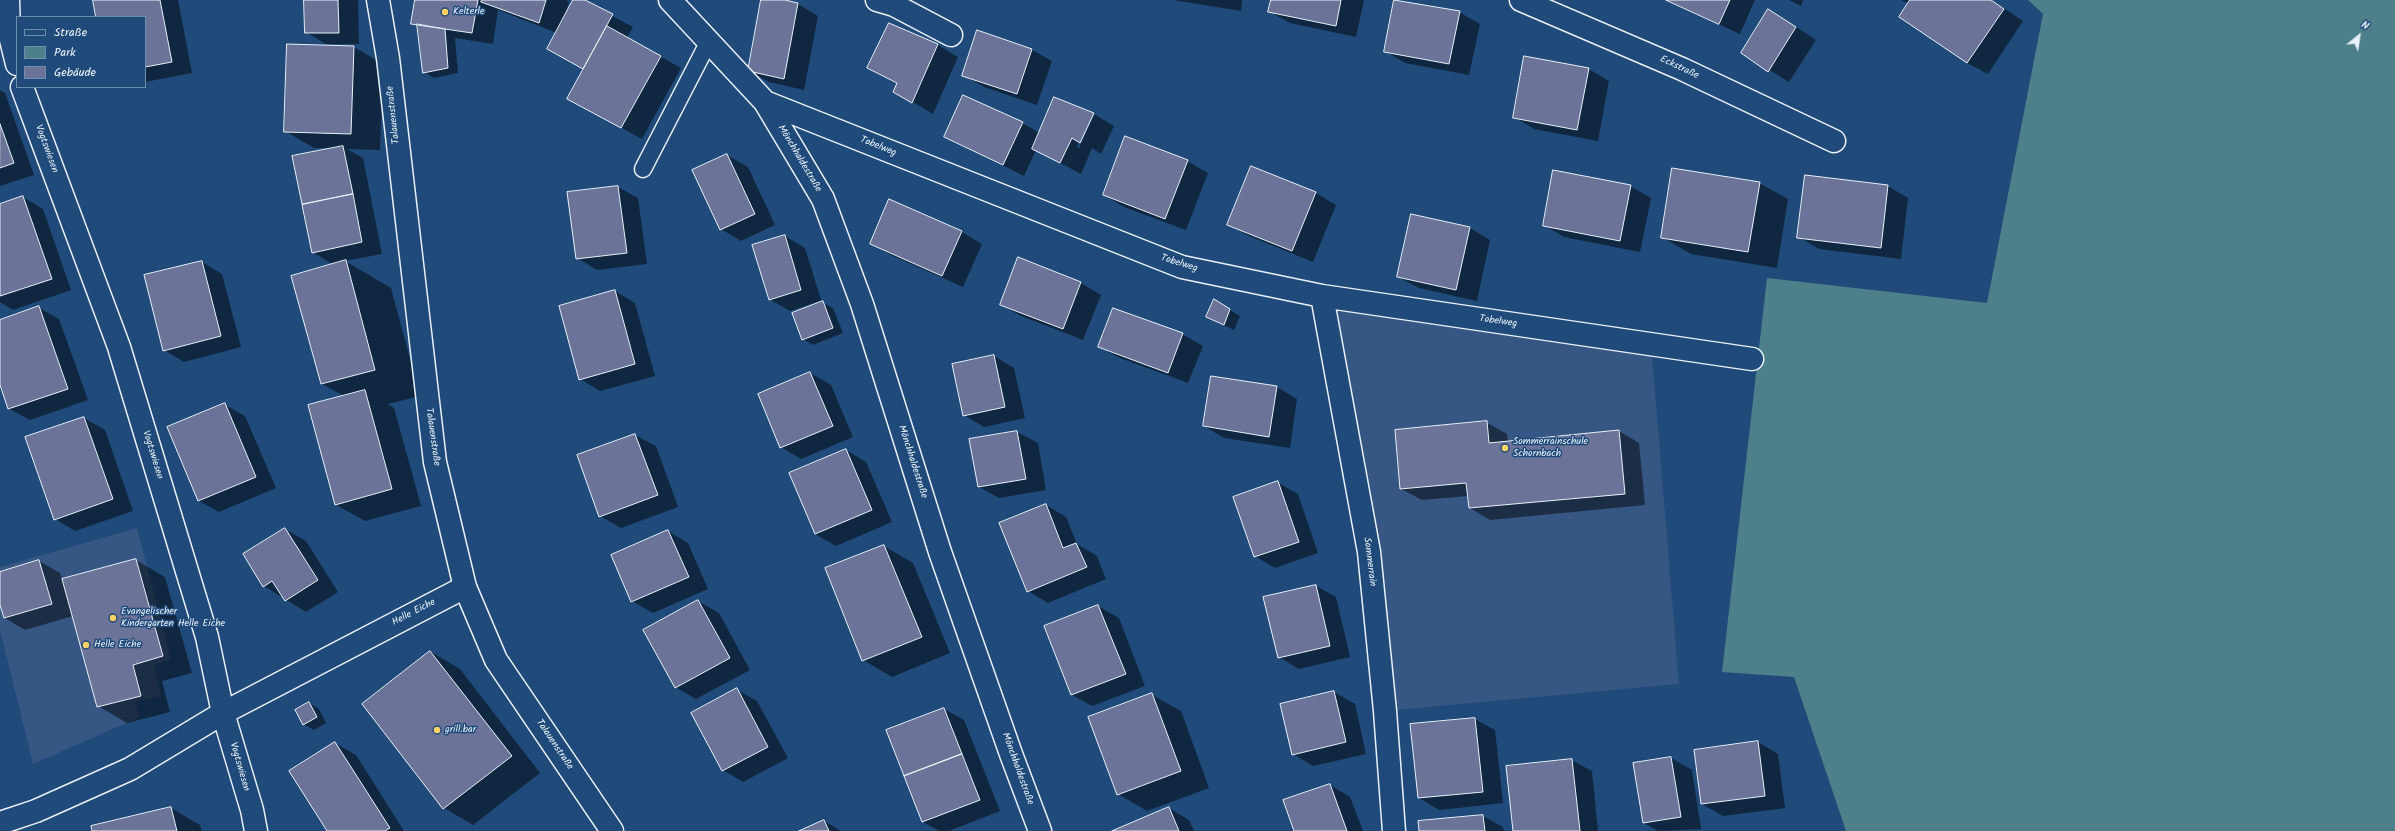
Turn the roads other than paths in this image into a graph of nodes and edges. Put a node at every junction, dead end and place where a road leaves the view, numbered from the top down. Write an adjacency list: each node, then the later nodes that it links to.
1 (8, 0): 6 (street)
2 (378, 0): 16 (street, Talauenstraße)
3 (877, 0): 7 (street)
4 (1521, 0): 12 (street, Eckstraße)
5 (672, 1): 8 (street, Tobelweg)
6 (5, 33): 9 (street)
7 (951, 35)
8 (708, 43): 11 (street, Tobelweg); 13 (lane)
9 (16, 61)
10 (22, 88): 17 (street, Vogtswiesen)
11 (765, 102): 14 (street, Tobelweg); 21 (street, Mönchhaldestraße)
12 (1834, 141)
13 (642, 169)
14 (1322, 296): 15 (street, Tobelweg); 22 (street, Sommerrain)
15 (1752, 359)
16 (465, 587): 17 (street, Helle Eiche); 20 (street, Talauenstraße)
17 (223, 713): 18 (street, Helle Eiche); 19 (street, Vogtswiesen)
18 (0, 822)
19 (256, 831)
20 (612, 831)
21 (1040, 831)
22 (1394, 831)

